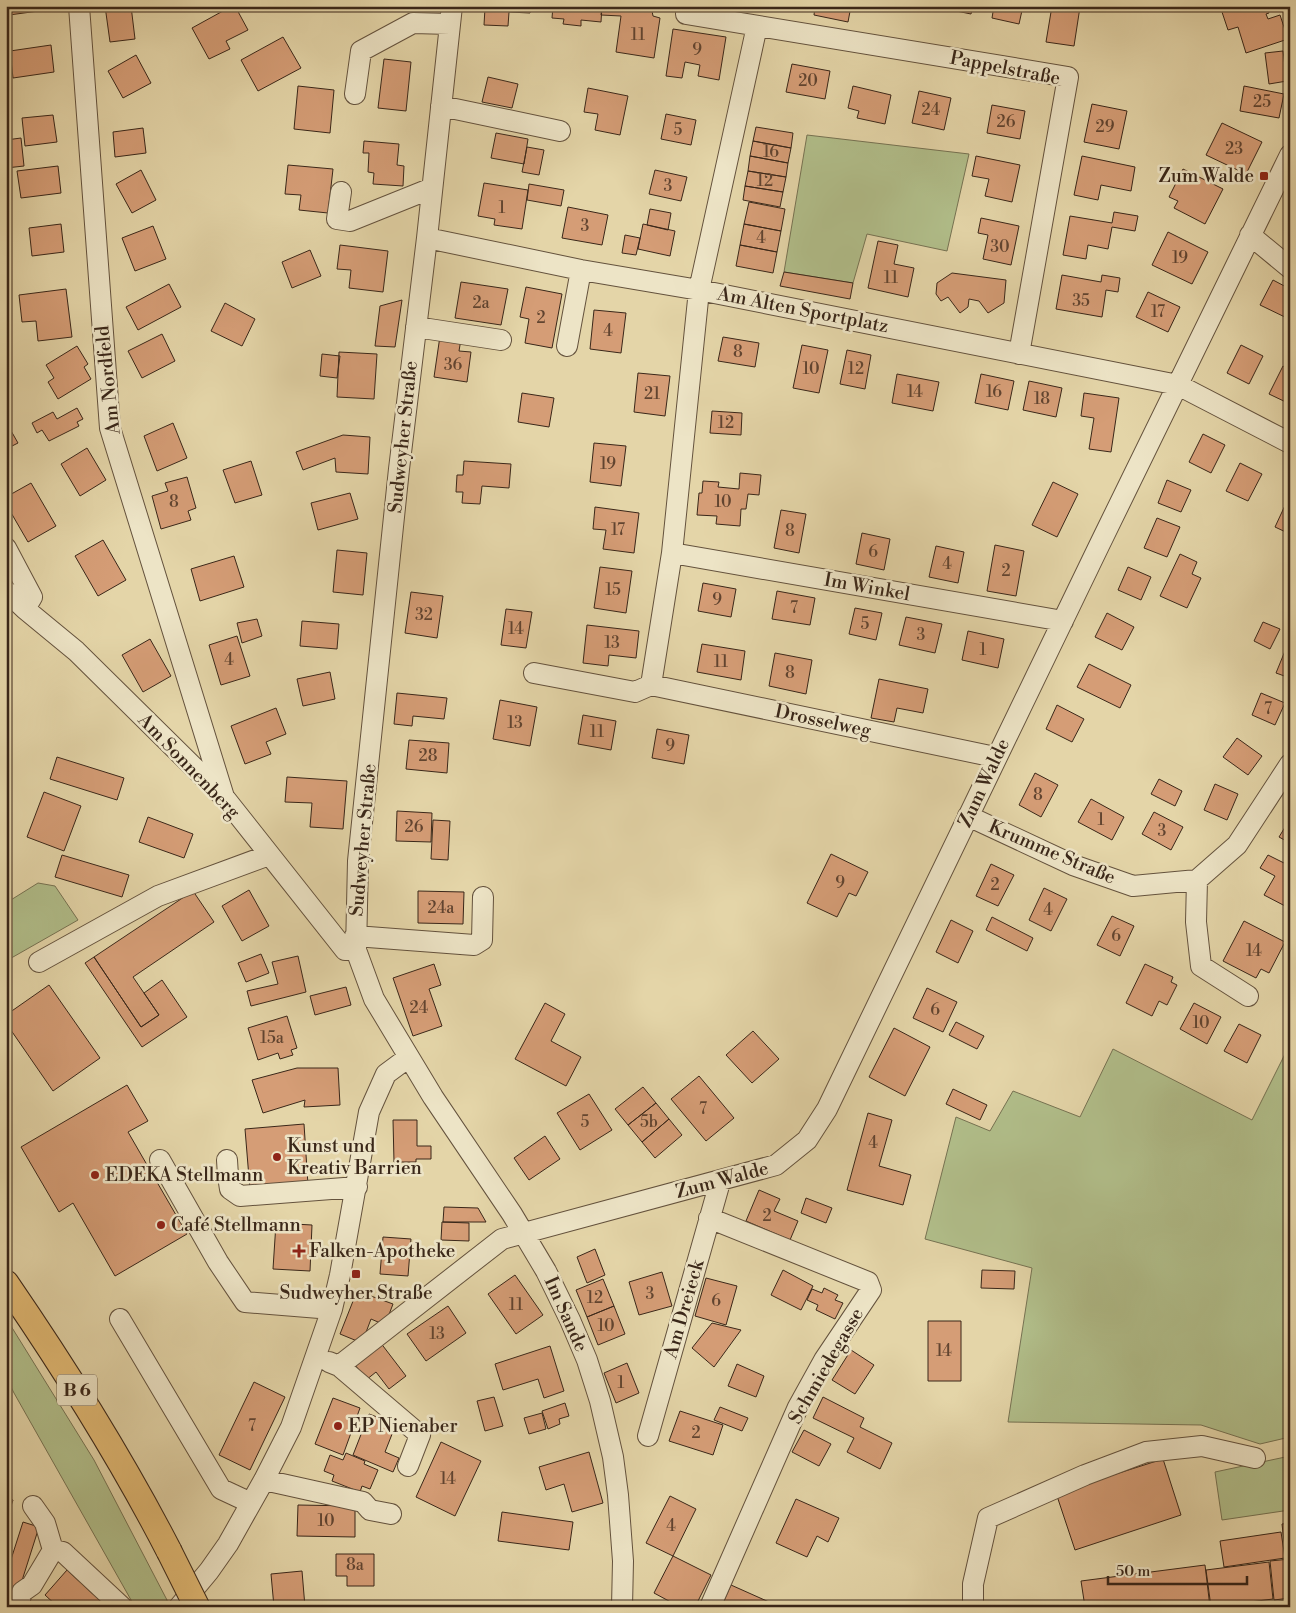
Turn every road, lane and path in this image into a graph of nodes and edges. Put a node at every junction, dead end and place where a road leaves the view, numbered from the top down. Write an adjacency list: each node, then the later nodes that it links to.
1 (79, 6): 31 (street, Am Nordfeld)
2 (686, 14): 4 (street, Pappelstraße)
3 (451, 15): 5 (street); 6 (street, Sudweyher Straße)
4 (757, 26): 15 (street); 19 (street, Pappelstraße)
5 (355, 94)
6 (441, 106): 7 (street); 9 (street, Sudweyher Straße)
7 (560, 130)
8 (1290, 155): 11 (street, Zum Walde)
9 (432, 188): 10 (street); 12 (street, Sudweyher Straße)
10 (341, 192)
11 (1250, 235): 13 (street); 20 (street, Zum Walde)
12 (427, 238): 14 (street, Am Alten Sportplatz); 16 (street, Sudweyher Straße)
13 (1290, 268)
14 (581, 270): 15 (street, Am Alten Sportplatz); 18 (street)
15 (699, 290): 19 (street, Am Alten Sportplatz); 23 (street)
16 (416, 327): 17 (street); 36 (street, Sudweyher Straße)
17 (500, 340)
18 (567, 346)
19 (1019, 354): 20 (street, Am Alten Sportplatz)
20 (1178, 384): 21 (street); 26 (street, Zum Walde)
21 (1290, 443)
22 (6, 548): 25 (street)
23 (672, 553): 26 (street, Im Winkel); 28 (street)
24 (6, 591): 25 (street, Am Sonnenberg)
25 (25, 609): 31 (street, Am Sonnenberg)
26 (1063, 621): 29 (street, Zum Walde)
27 (534, 673): 28 (street)
28 (651, 685): 29 (street, Drosselweg)
29 (995, 757): 32 (street, Zum Walde)
30 (1290, 764): 34 (street)
31 (224, 797): 33 (street, Am Sonnenberg)
32 (968, 816): 34 (street, Krumme Straße); 42 (street, Zum Walde)
33 (269, 855): 36 (street, Am Sonnenberg); 37 (street)
34 (1197, 880): 38 (street)
35 (483, 897): 36 (street)
36 (356, 943): 39 (street, Sudweyher Straße)
37 (39, 962)
38 (1248, 996)
39 (409, 1057): 43 (street); 45 (street, Im Sande)
40 (160, 1160): 47 (street)
41 (227, 1160): 43 (street)
42 (720, 1182): 44 (street, Am Dreieck); 45 (street, Zum Walde)
43 (356, 1187): 47 (street)
44 (709, 1218): 51 (street, Am Dreieck); 64 (street, Schmiedegasse)
45 (525, 1234): 50 (street, Zum Walde); 63 (street, Im Sande)
46 (6, 1283): 62 (main road, B 6, bridge)
47 (332, 1309): 49 (street)
48 (120, 1319): 55 (street)
49 (315, 1356): 50 (street); 54 (street)
50 (339, 1366): 53 (street)
51 (648, 1436)
52 (1255, 1458): 65 (street)
53 (408, 1466)
54 (264, 1480): 55 (street); 57 (street)
55 (251, 1503): 61 (street)
56 (33, 1506): 58 (street)
57 (391, 1514)
58 (53, 1550): 59 (street); 60 (street)
59 (18, 1607)
60 (122, 1607)
61 (179, 1607)
62 (197, 1607)
63 (622, 1607)
64 (710, 1607)
65 (973, 1607)

